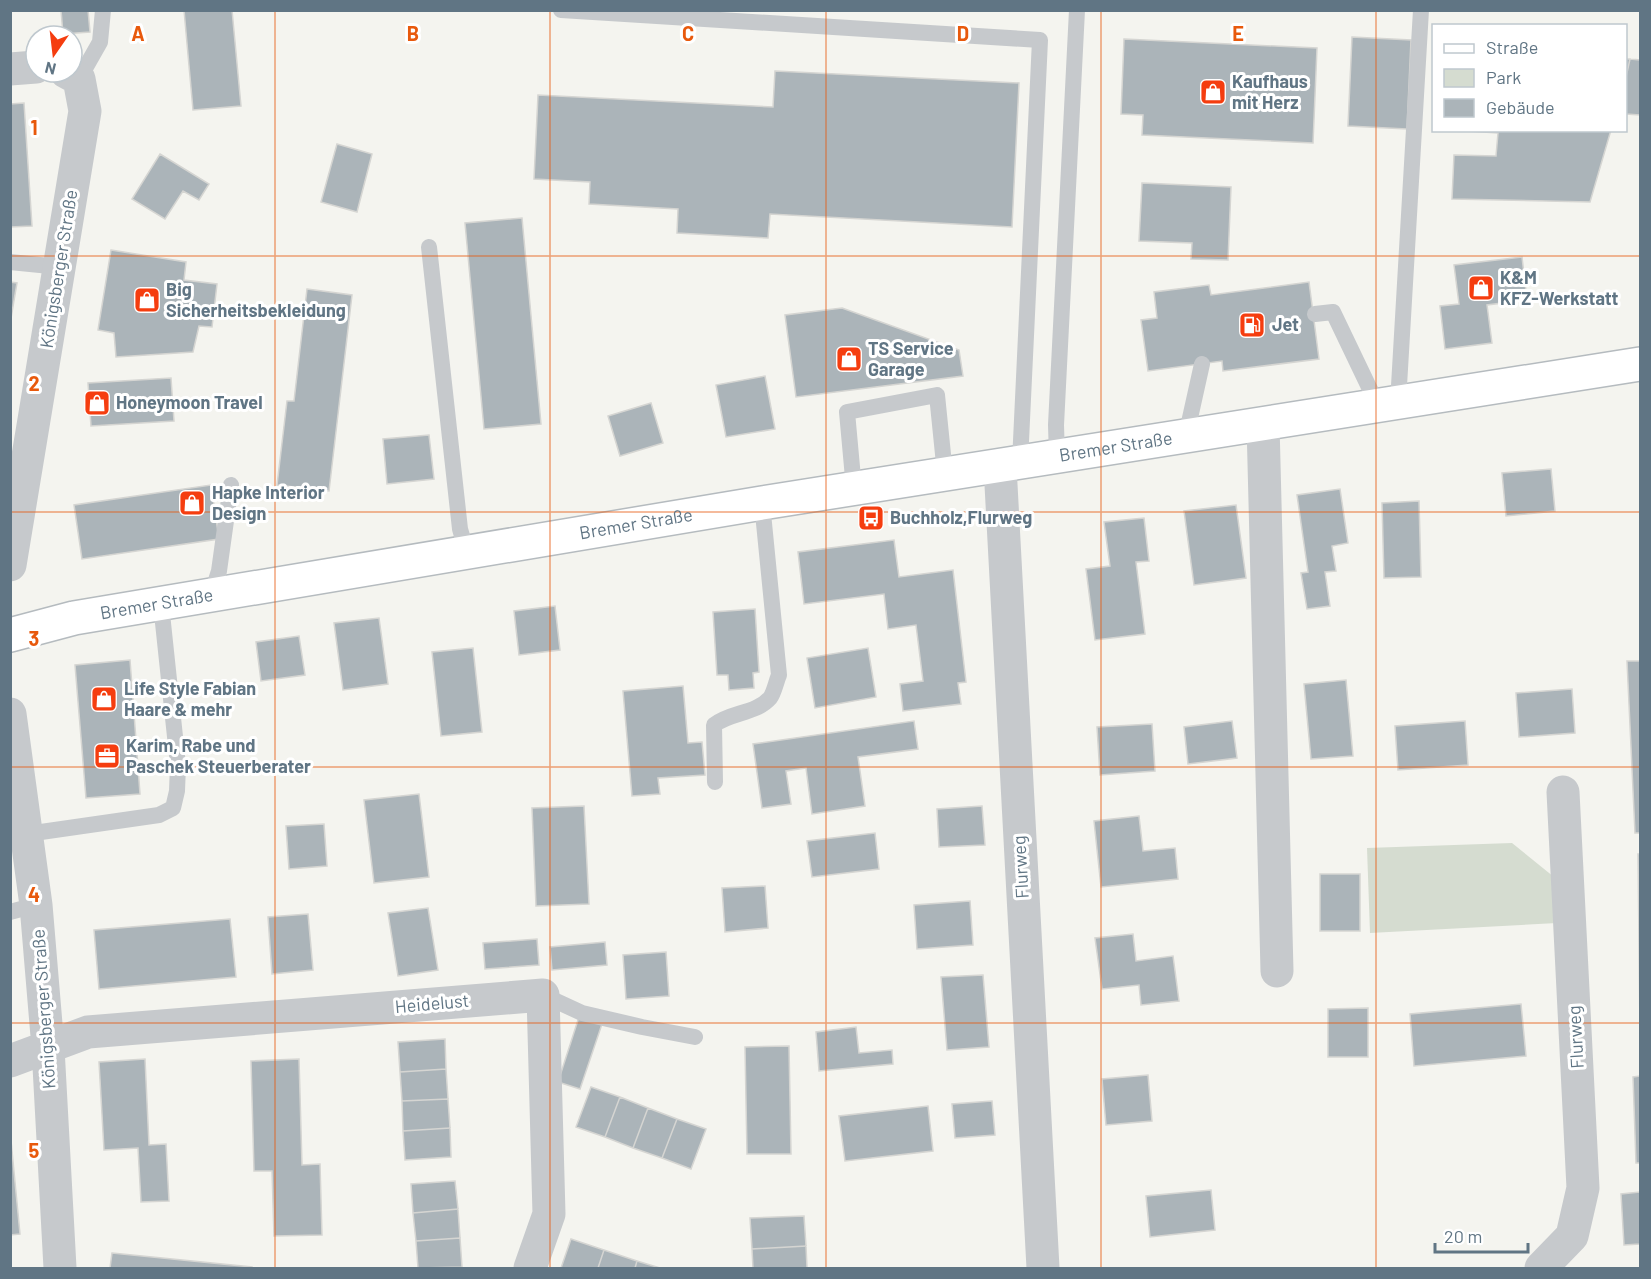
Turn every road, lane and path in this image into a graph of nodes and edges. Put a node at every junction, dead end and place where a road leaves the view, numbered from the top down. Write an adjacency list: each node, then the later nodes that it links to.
1 (103, 10): 5 (lane)
2 (561, 10): 17 (lane)
3 (1077, 10): 16 (lane)
4 (1421, 10): 13 (lane)
5 (84, 61)
6 (75, 84): 9 (street, Königsberger Straße)
7 (429, 247): 22 (lane)
8 (10, 262): 9 (lane)
9 (60, 267): 23 (street, Königsberger Straße)
10 (1315, 315): 13 (lane)
11 (1202, 364): 15 (lane)
12 (1641, 364): 13 (street, Bremer Straße)
13 (1388, 404): 14 (street, Bremer Straße)
14 (1263, 424): 15 (street, Bremer Straße); 32 (street)
15 (1186, 436): 16 (street, Bremer Straße)
16 (1057, 457): 17 (street, Bremer Straße)
17 (1010, 464): 18 (street, Bremer Straße); 39 (street, Flurweg)
18 (945, 474): 20 (street, Bremer Straße); 20 (lane)
19 (231, 485): 24 (lane)
20 (854, 489): 21 (street, Bremer Straße)
21 (762, 503): 22 (street, Bremer Straße); 28 (lane)
22 (467, 553): 24 (street, Bremer Straße)
23 (10, 565)
24 (211, 596): 25 (street, Bremer Straße)
25 (161, 604): 26 (street, Bremer Straße); 30 (lane)
26 (10, 635)
27 (10, 714): 30 (street, Königsberger Straße)
28 (715, 782)
29 (1563, 792): 40 (street, Flurweg)
30 (27, 834): 31 (street, Königsberger Straße)
31 (23, 909): 35 (street, Königsberger Straße)
32 (1277, 971)
33 (543, 995): 34 (lane); 35 (street, Heidelust); 38 (street)
34 (695, 1036)
35 (48, 1048): 36 (street, Heidelust); 37 (street, Königsberger Straße)
36 (10, 1061)
37 (60, 1269)
38 (530, 1269)
39 (1043, 1269)
40 (1540, 1269)

